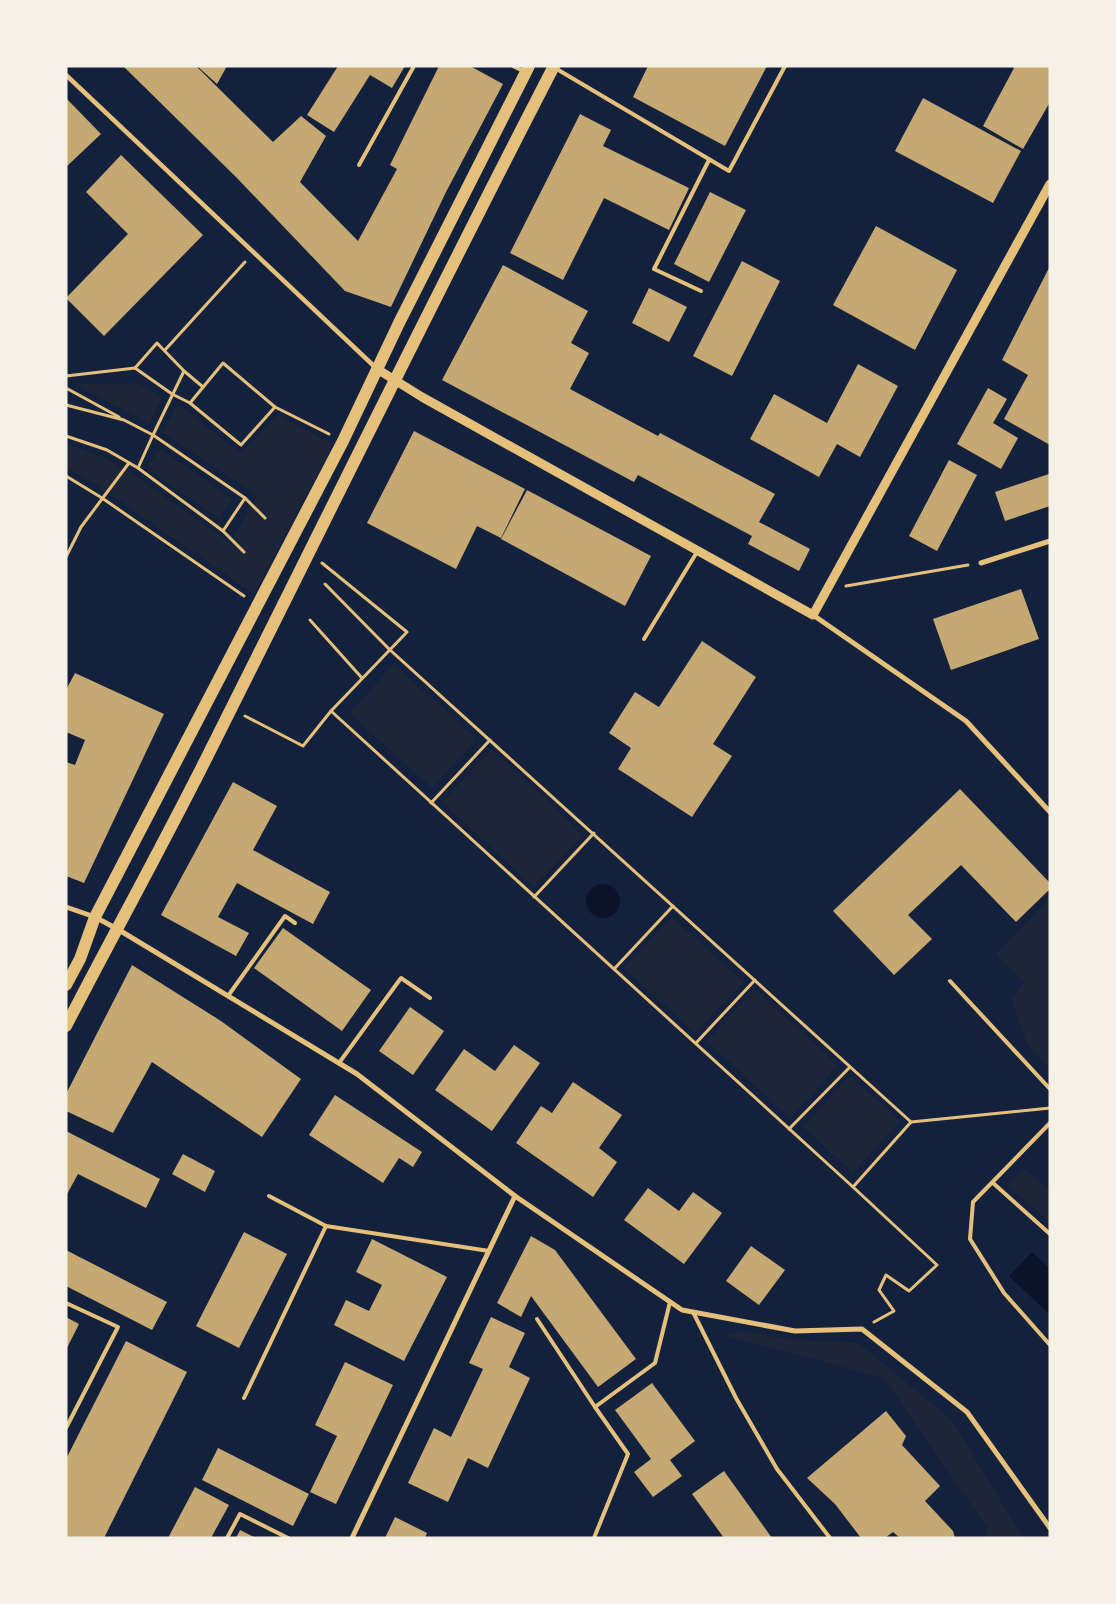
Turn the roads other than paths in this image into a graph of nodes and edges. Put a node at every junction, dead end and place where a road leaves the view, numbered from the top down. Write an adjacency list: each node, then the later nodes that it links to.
1 (414, 66): 8 (lane)
2 (513, 66): 5 (lane)
3 (785, 66): 7 (lane)
4 (553, 67): 7 (lane); 12 (main road)
5 (527, 69): 11 (main road)
6 (66, 75): 11 (street)
7 (709, 160): 10 (lane)
8 (359, 165)
9 (1050, 184): 16 (street)
10 (701, 291)
11 (377, 369): 12 (street); 20 (main road)
12 (395, 379): 14 (street); 22 (main road)
13 (1050, 541): 15 (street)
14 (698, 551): 16 (street); 17 (lane)
15 (981, 563)
16 (812, 615): 18 (street)
17 (644, 639)
18 (1050, 812)
19 (66, 907): 20 (street)
20 (95, 917): 22 (street); 24 (main road)
21 (295, 923): 25 (lane)
22 (119, 930): 25 (street); 27 (main road)
23 (950, 981): 29 (lane)
24 (66, 985)
25 (228, 996): 28 (street)
26 (430, 998): 28 (lane)
27 (66, 1026)
28 (339, 1063): 33 (street)
29 (1050, 1089)
30 (1050, 1123): 31 (lane)
31 (993, 1183): 35 (lane); 41 (lane)
32 (269, 1196): 34 (lane)
33 (515, 1196): 36 (street); 37 (street)
34 (326, 1226): 36 (lane); 42 (lane)
35 (1050, 1234)
36 (489, 1251): 48 (street)
37 (670, 1302): 39 (street); 43 (lane)
38 (66, 1303): 44 (lane)
39 (693, 1312): 45 (street); 50 (lane)
40 (538, 1319): 43 (lane)
41 (1050, 1345)
42 (244, 1398)
43 (595, 1407): 49 (lane)
44 (66, 1428)
45 (1050, 1528)
46 (227, 1538): 47 (lane)
47 (288, 1538)
48 (352, 1538)
49 (594, 1538)
50 (830, 1538)

